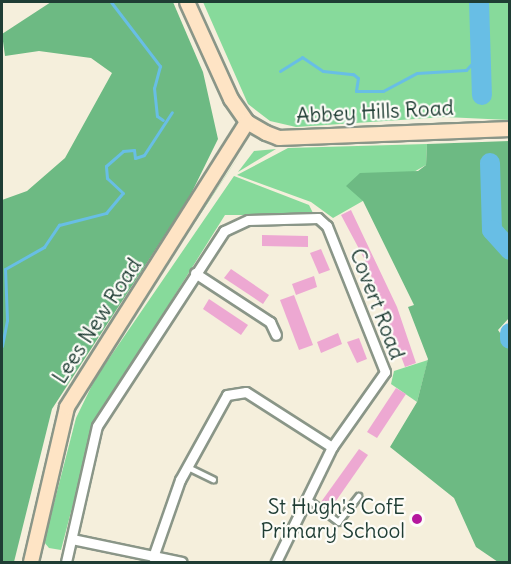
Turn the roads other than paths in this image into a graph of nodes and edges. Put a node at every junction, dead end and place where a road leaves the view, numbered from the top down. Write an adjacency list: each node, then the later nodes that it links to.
1 (187, 2): 2 (street)
2 (247, 122): 3 (street, Abbey Hills Road); 13 (street, Lees New Road)
3 (510, 129)
4 (195, 273): 5 (street); 6 (street, Covert Road); 11 (street, Covert Road)
5 (276, 336)
6 (332, 447): 7 (street); 10 (street, Covert Road)
7 (188, 467): 8 (lane); 12 (street)
8 (213, 479)
9 (358, 496): 10 (lane)
10 (306, 497): 16 (street, Covert Road)
11 (72, 539): 12 (street); 14 (street, Covert Road)
12 (153, 557): 15 (street)
13 (34, 562)
14 (66, 562)
15 (182, 562)
16 (276, 562)

